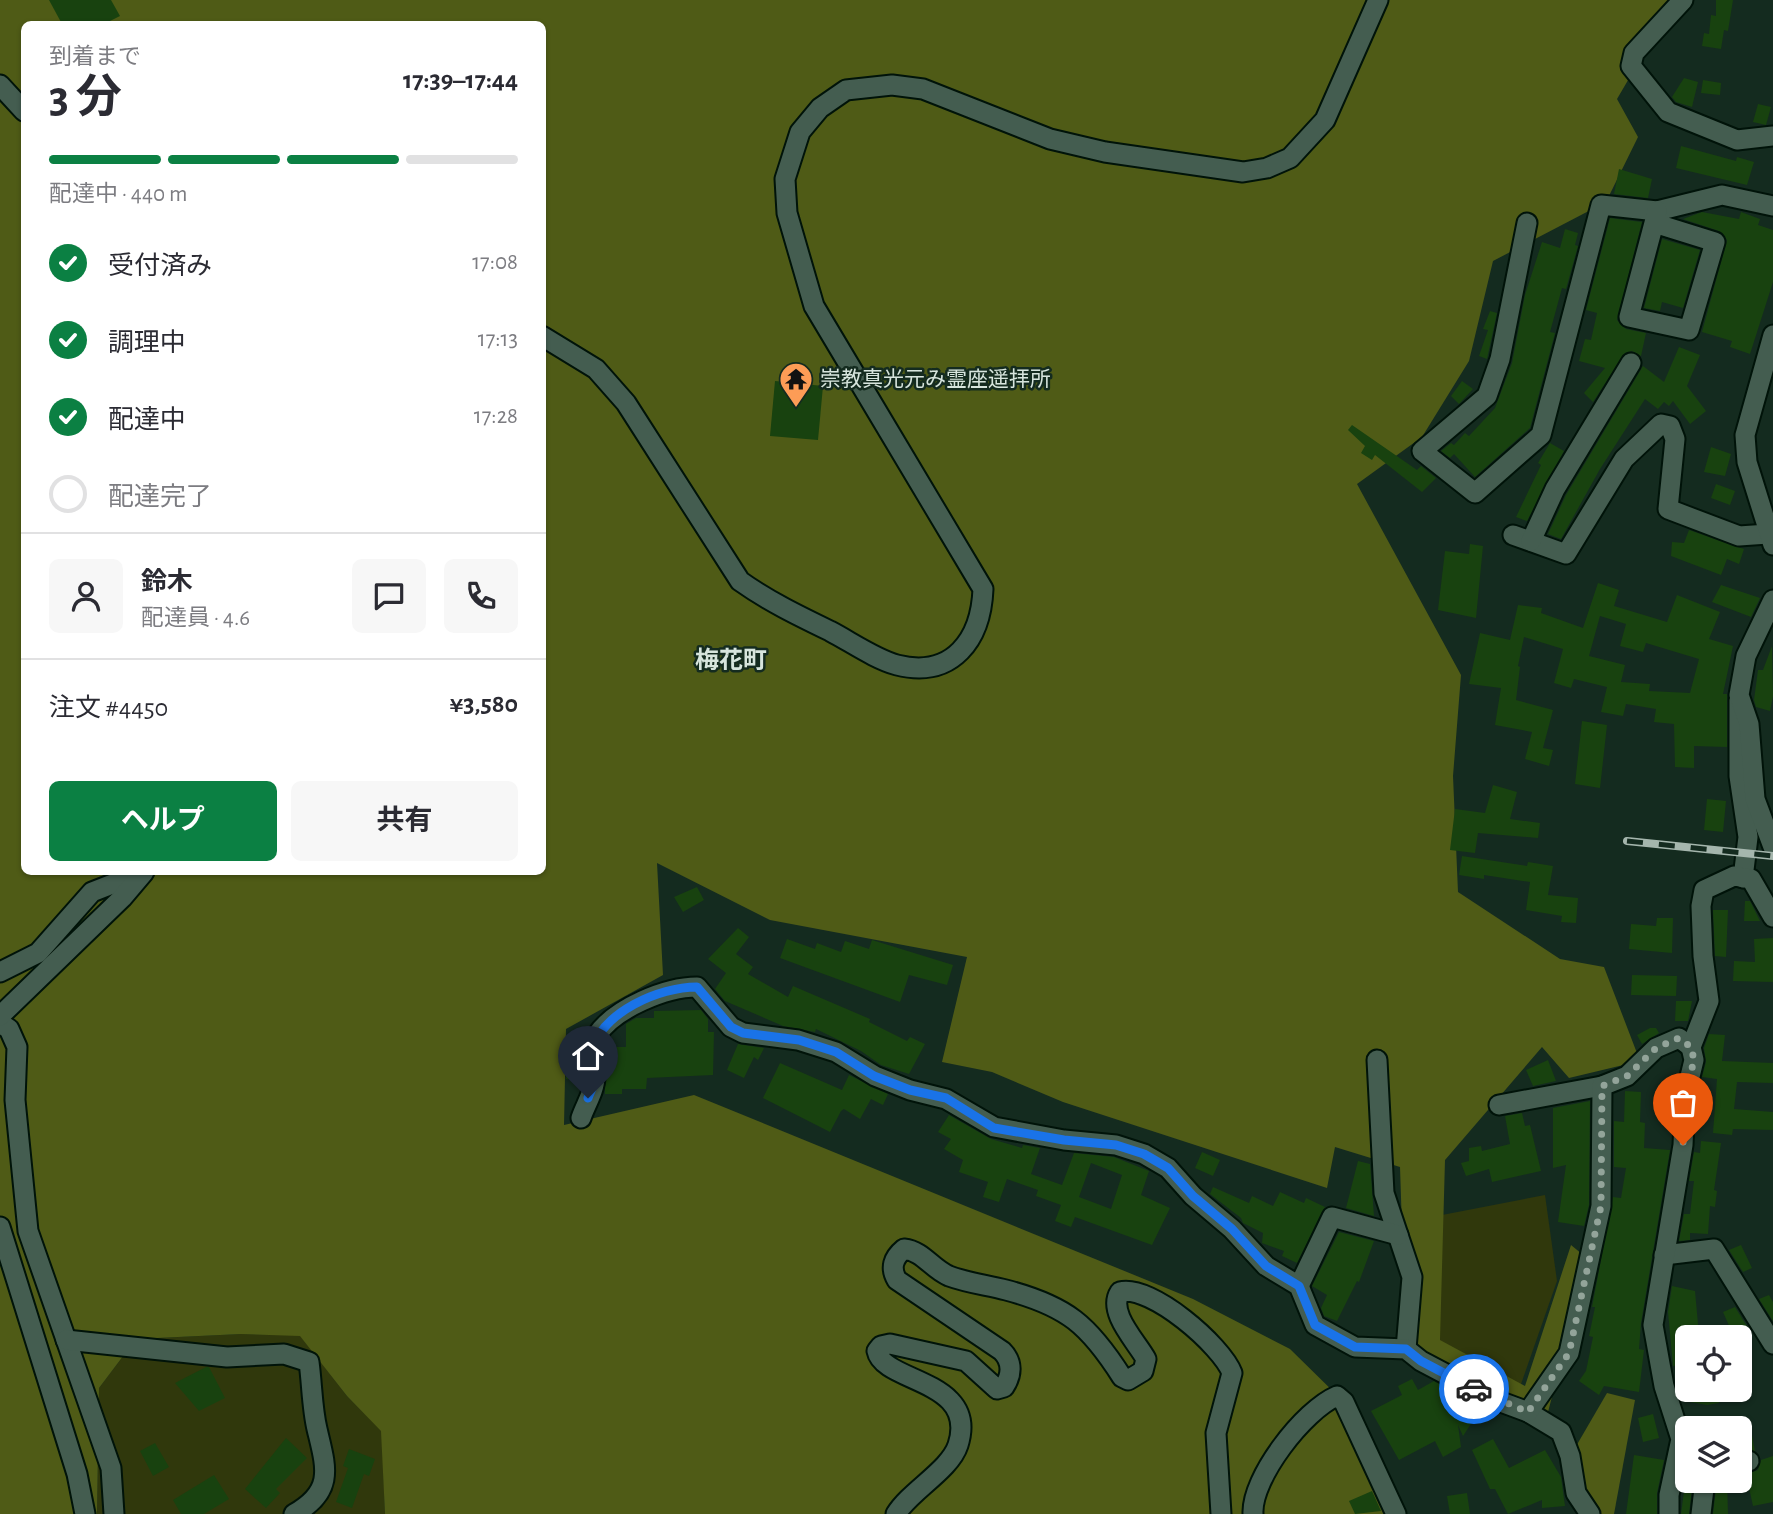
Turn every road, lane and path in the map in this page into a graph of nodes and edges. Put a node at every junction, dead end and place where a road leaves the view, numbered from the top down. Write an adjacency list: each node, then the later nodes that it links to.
1 (1378, 0): 10 (street)
2 (1683, 0): 5 (street)
3 (0, 85): 4 (street)
4 (21, 108)
5 (1773, 136)
6 (1773, 206): 7 (street)
7 (1655, 217): 7 (street); 8 (street)
8 (1527, 223)
9 (1773, 335): 12 (street)
10 (546, 338)
11 (1631, 363): 13 (street)
12 (1765, 382): 13 (street)
13 (1770, 540)
14 (1773, 600): 15 (street)
15 (1739, 695): 16 (street); 19 (street)
16 (1773, 847)
17 (136, 875): 21 (street)
18 (141, 875): 22 (street)
19 (1743, 878): 20 (street); 23 (street)
20 (1773, 917)
21 (0, 972)
22 (3, 1023): 32 (street)
23 (1691, 1047): 25 (street); 30 (street)
24 (1377, 1060): 29 (street)
25 (1602, 1086): 26 (street); 35 (street)
26 (1499, 1105)
27 (581, 1118): 31 (street)
28 (0, 1227): 37 (street)
29 (1398, 1235): 31 (street); 34 (street)
30 (1664, 1255): 33 (street); 45 (street)
31 (1299, 1286): 34 (street)
32 (66, 1339): 38 (street); 39 (street)
33 (1773, 1344)
34 (1406, 1349): 35 (street)
35 (1528, 1412): 44 (street)
36 (1703, 1493): 46 (street)
37 (85, 1514)
38 (114, 1514)
39 (294, 1514)
40 (896, 1514): 41 (street)
41 (1221, 1514)
42 (1253, 1514): 43 (street)
43 (1396, 1514)
44 (1590, 1514)
45 (1669, 1514)
46 (1701, 1514)

